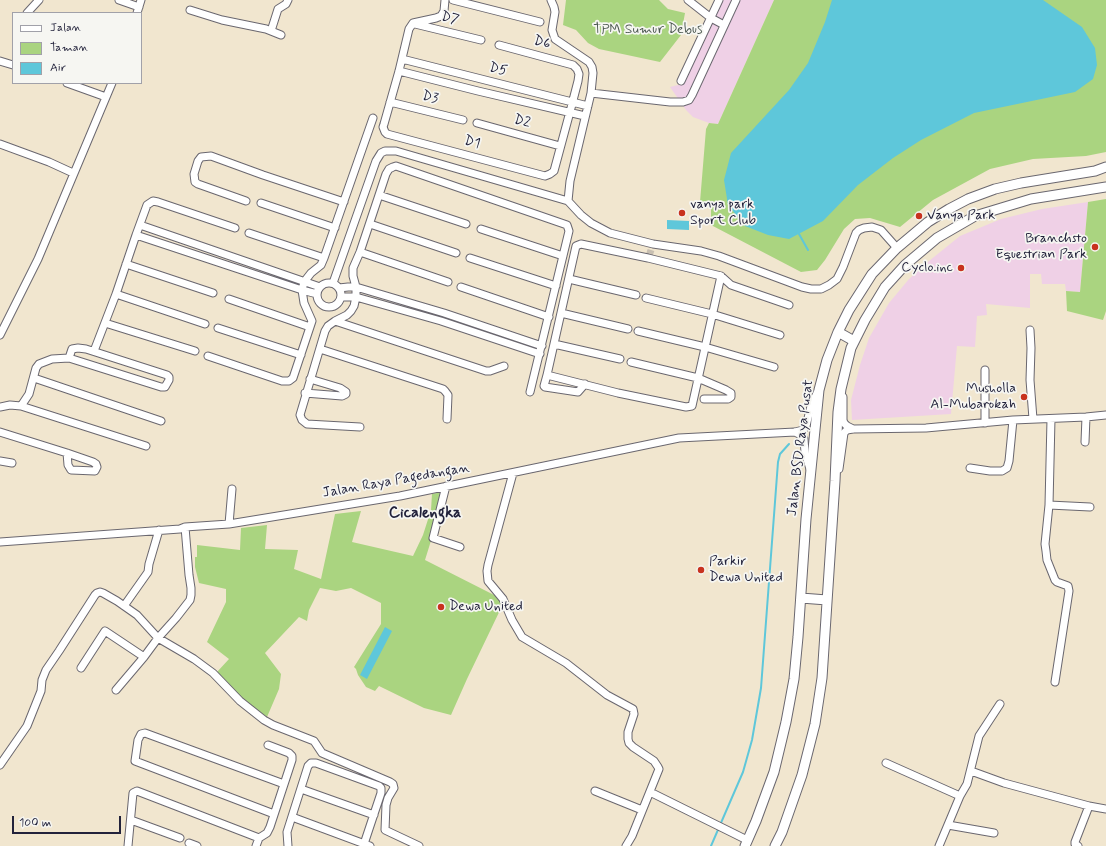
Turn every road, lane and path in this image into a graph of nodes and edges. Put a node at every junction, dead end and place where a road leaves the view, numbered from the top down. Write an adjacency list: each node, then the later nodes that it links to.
1 (39, 0): 12 (street)
2 (119, 0): 10 (street)
3 (288, 0): 17 (street)
4 (445, 0): 15 (street)
5 (453, 0): 14 (street)
6 (551, 0): 28 (street)
7 (688, 0): 13 (street)
8 (719, 0): 13 (street)
9 (736, 0): 16 (street)
10 (139, 7)
11 (190, 10): 17 (street)
12 (28, 12)
13 (711, 18): 16 (street); 25 (street)
14 (540, 22)
15 (413, 23): 19 (street, D7); 21 (street)
16 (724, 25): 28 (street)
17 (270, 31): 18 (street)
18 (281, 35)
19 (481, 40)
20 (499, 45): 31 (street, D6)
21 (402, 59): 24 (street); 31 (street, D5)
22 (0, 61): 23 (street)
23 (12, 65)
24 (399, 71): 30 (street); 33 (street, D5)
25 (681, 81)
26 (70, 84): 29 (street)
27 (112, 84): 29 (street)
28 (591, 93): 32 (street)
29 (106, 97): 41 (street)
30 (390, 102): 36 (street, D3); 39 (street, D1)
31 (573, 102): 32 (street, D5); 33 (street)
32 (588, 106): 34 (street)
33 (570, 112): 34 (street, D5); 39 (street)
34 (585, 116): 44 (street)
35 (373, 118): 46 (street)
36 (463, 120)
37 (477, 123): 39 (street, D2)
38 (0, 144): 41 (street)
39 (560, 146)
40 (1106, 167): 56 (main road, Jalan BSD Raya Pusat)
41 (73, 173): 95 (street)
42 (1106, 187): 97 (main road)
43 (379, 195): 48 (street); 49 (street); 60 (street)
44 (568, 201): 58 (street); 68 (street)
45 (246, 202): 46 (street)
46 (344, 202): 52 (street)
47 (261, 203): 52 (street)
48 (370, 224): 57 (street); 59 (street)
49 (466, 224)
50 (140, 225): 51 (street); 55 (street); 66 (street)
51 (235, 228)
52 (335, 228): 61 (street)
53 (481, 229): 60 (street)
54 (249, 233): 61 (street)
55 (136, 235): 63 (street); 73 (street)
56 (897, 248): 58 (street); 94 (main road, Jalan BSD Raya Pusat)
57 (360, 252): 67 (street); 70 (street)
58 (650, 252): 64 (street); 65 (street)
59 (456, 253)
60 (563, 256): 69 (street)
61 (324, 258): 66 (street)
62 (470, 258): 69 (street)
63 (126, 264): 75 (street); 76 (street)
64 (721, 276): 82 (street); 84 (street)
65 (569, 279): 77 (street); 83 (street)
66 (304, 282): 73 (street); 74 (street)
67 (448, 282)
68 (333, 283): 72 (street); 74 (street)
69 (556, 286): 85 (street)
70 (356, 287): 72 (street); 79 (street); 99 (street)
71 (461, 287): 85 (street)
72 (339, 288): 78 (street)
73 (302, 290): 74 (street); 89 (street)
74 (318, 290): 78 (street)
75 (213, 293)
76 (116, 294): 87 (street); 88 (street)
77 (636, 295)
78 (341, 296): 79 (street)
79 (356, 297): 86 (street); 104 (street)
80 (646, 298): 84 (street)
81 (229, 299): 89 (street)
82 (789, 305)
83 (561, 313): 91 (street); 98 (street)
84 (712, 314): 96 (street); 100 (street)
85 (549, 316): 99 (street)
86 (335, 321): 101 (street); 110 (street)
87 (105, 323): 102 (street); 103 (street)
88 (205, 324)
89 (310, 327): 105 (street)
90 (218, 328): 105 (street)
91 (628, 329)
92 (1030, 330): 128 (street)
93 (638, 332): 100 (street)
94 (838, 332): 97 (main road); 119 (main road, Jalan BSD Raya Pusat)
95 (0, 335)
96 (780, 335)
97 (854, 341): 118 (main road)
98 (554, 344): 108 (street); 113 (street)
99 (542, 346): 104 (street)
100 (705, 347): 111 (street); 115 (street)
101 (320, 349): 116 (street); 127 (street)
102 (94, 351): 107 (street); 107 (street)
103 (195, 351)
104 (540, 354): 120 (street)
105 (301, 355): 106 (street)
106 (208, 356)
107 (68, 358): 114 (street)
108 (620, 360)
109 (631, 362): 115 (street)
110 (504, 366)
111 (774, 367)
112 (985, 370): 132 (street)
113 (547, 375): 117 (street); 117 (street)
114 (34, 378): 123 (street); 131 (street)
115 (698, 378): 117 (street); 122 (street)
116 (310, 379): 121 (street); 121 (street)
117 (585, 384)
118 (841, 389): 134 (street); 145 (main road)
119 (819, 390): 136 (street); 143 (main road, Jalan BSD Raya Pusat)
120 (530, 392)
121 (306, 393): 133 (street)
122 (704, 399)
123 (21, 406): 124 (street); 138 (street)
124 (0, 407)
125 (1106, 415): 126 (street)
126 (1086, 417): 129 (street); 137 (street)
127 (447, 419)
128 (1033, 419): 129 (street); 130 (street)
129 (1051, 419): 148 (street)
130 (1013, 420): 132 (street); 142 (street)
131 (161, 421)
132 (985, 423): 134 (street)
133 (360, 427)
134 (853, 428): 145 (street)
135 (0, 432): 139 (street)
136 (795, 432): 143 (street); 144 (street, Jalan Raya Pagedangan)
137 (1085, 442)
138 (146, 446)
139 (67, 453)
140 (0, 461): 141 (street)
141 (12, 463)
142 (970, 468)
143 (810, 470): 155 (main road, Jalan BSD Raya Pusat)
144 (513, 473): 146 (street, Jalan Raya Pagedangan); 171 (street)
145 (835, 481): 156 (main road)
146 (446, 486): 150 (street, Jalan Raya Pagedangan); 154 (street)
147 (232, 489): 150 (street)
148 (1049, 505): 149 (street); 161 (street)
149 (1090, 507)
150 (229, 524): 151 (street, Jalan Raya Pagedangan)
151 (185, 527): 152 (street, Jalan Raya Pagedangan); 158 (street)
152 (159, 530): 153 (street, Jalan Raya Pagedangan); 157 (street)
153 (0, 542)
154 (460, 548)
155 (802, 598): 156 (main road); 185 (main road, Jalan BSD Raya Pusat)
156 (827, 600): 193 (main road)
157 (124, 606): 158 (street); 166 (street)
158 (158, 638): 159 (street); 191 (street)
159 (144, 657): 160 (street); 162 (street)
160 (81, 668)
161 (1055, 682)
162 (116, 690)
163 (1000, 704): 167 (street)
164 (268, 745): 168 (street)
165 (886, 763): 172 (street)
166 (0, 765)
167 (971, 771): 172 (street); 173 (street)
168 (284, 784): 176 (street); 176 (street)
169 (301, 789): 177 (street); 177 (street); 178 (street)
170 (595, 791): 175 (street)
171 (650, 792): 175 (street); 185 (street)
172 (960, 796): 180 (street)
173 (1089, 806): 174 (street); 195 (street)
174 (1106, 809)
175 (642, 810): 192 (street)
176 (274, 814): 183 (street)
177 (374, 815): 186 (street)
178 (292, 817): 186 (street); 190 (street)
179 (131, 820): 182 (street); 183 (street); 187 (street)
180 (948, 825): 181 (street); 194 (street)
181 (994, 833)
182 (180, 838)
183 (260, 838): 189 (street)
184 (189, 843): 188 (street)
185 (746, 843)
186 (367, 845)
187 (128, 846)
188 (197, 846)
189 (256, 846)
190 (288, 846)
191 (419, 846)
192 (626, 846)
193 (775, 846)
194 (939, 846)
195 (1078, 846)

